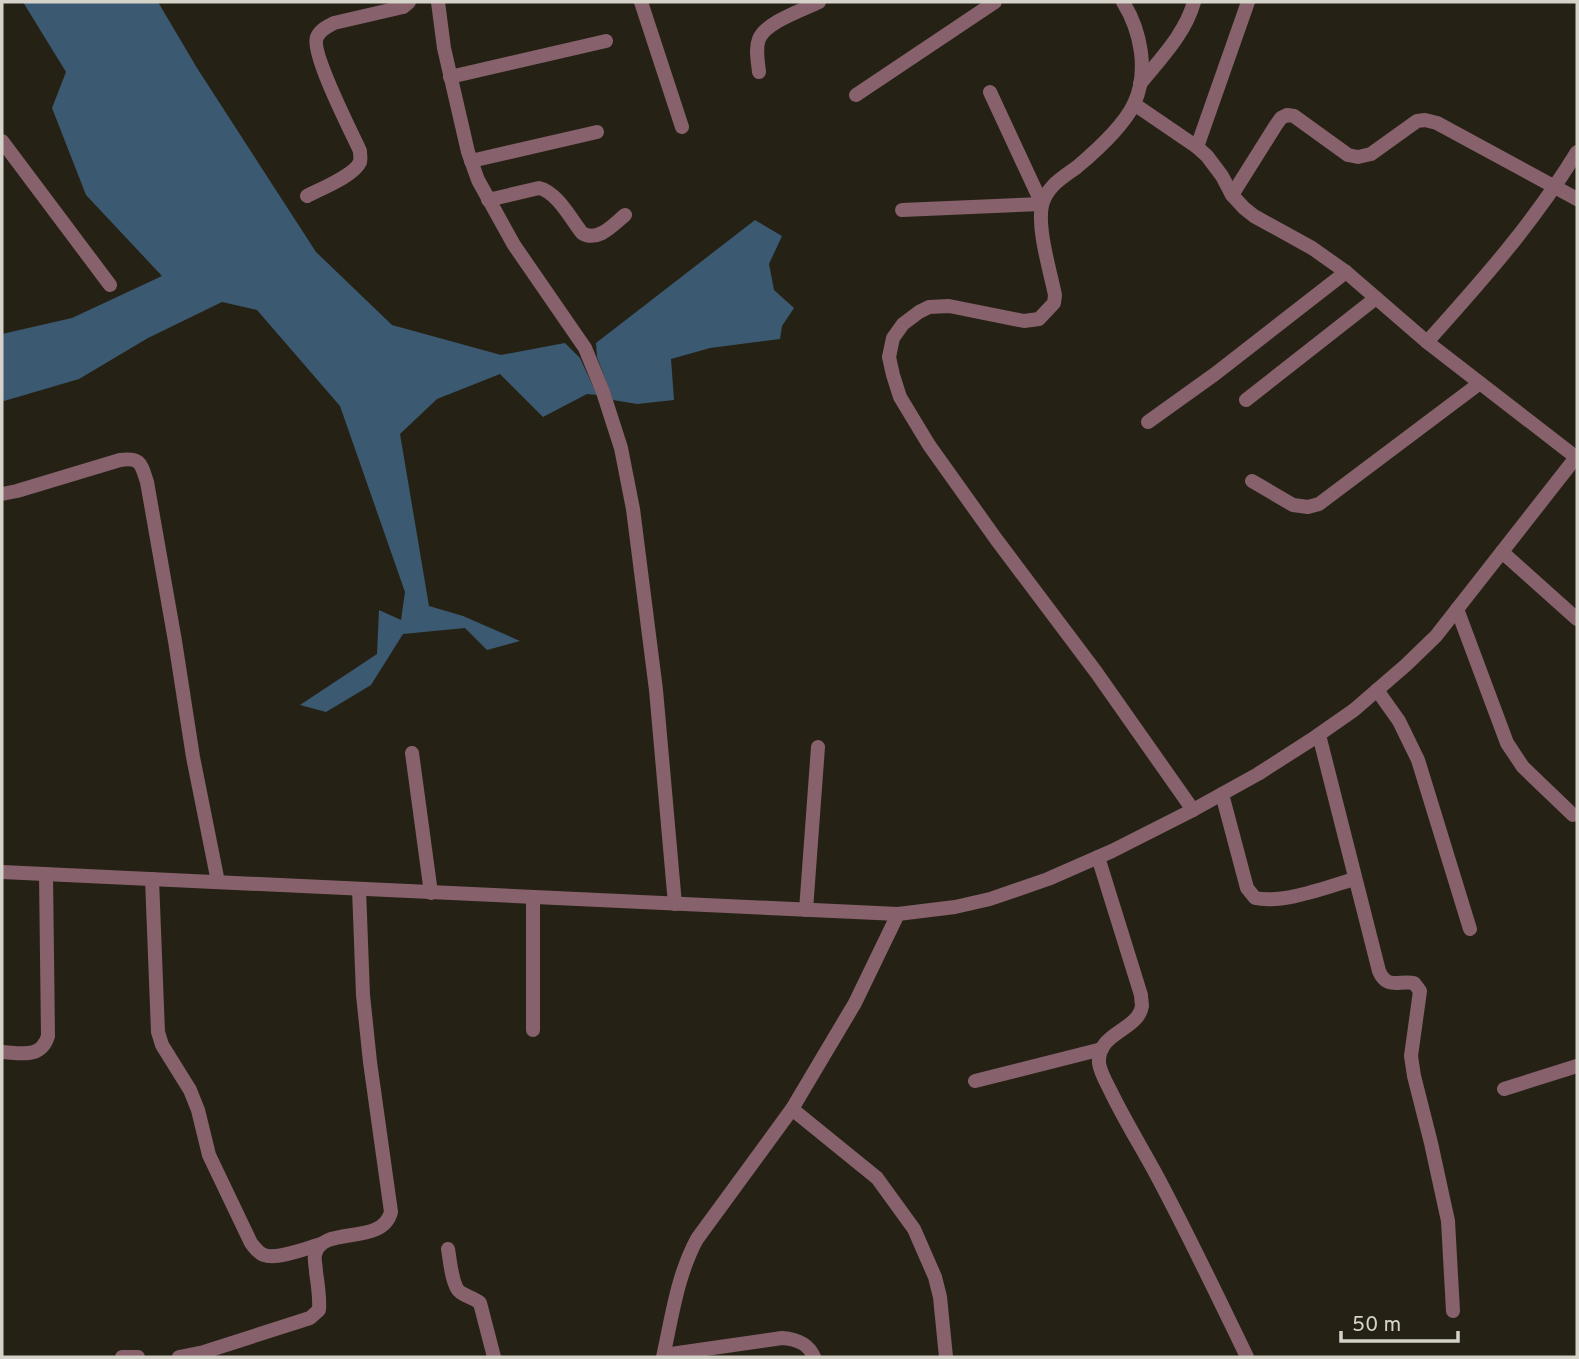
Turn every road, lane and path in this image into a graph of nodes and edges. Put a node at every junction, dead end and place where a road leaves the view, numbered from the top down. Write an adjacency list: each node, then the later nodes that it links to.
1 (409, 2): 24 (street)
2 (438, 2): 11 (street)
3 (641, 2): 16 (street)
4 (820, 2): 10 (street)
5 (995, 2): 14 (street)
6 (1123, 2): 12 (street)
7 (1194, 2): 12 (street)
8 (1248, 2): 19 (street)
9 (606, 41): 11 (street)
10 (759, 72)
11 (450, 76): 21 (street)
12 (1140, 85): 15 (street)
13 (990, 92): 27 (street)
14 (856, 95)
15 (1133, 104): 19 (street); 27 (street)
16 (682, 127)
17 (597, 132): 21 (street)
18 (2, 141): 31 (street)
19 (1197, 147): 23 (street)
20 (1577, 152): 22 (street)
21 (471, 161): 26 (street)
22 (1556, 187): 23 (street); 25 (street); 33 (street)
23 (1232, 195): 30 (street)
24 (307, 196)
25 (1577, 199)
26 (488, 200): 29 (street); 59 (street)
27 (1042, 204): 28 (street); 48 (street)
28 (902, 210)
29 (625, 215)
30 (1346, 272): 32 (street); 36 (street)
31 (110, 285)
32 (1376, 298): 33 (street); 35 (street)
33 (1427, 342): 34 (street)
34 (1480, 383): 37 (street); 38 (street)
35 (1246, 400)
36 (1148, 422)
37 (1577, 457): 40 (street)
38 (1252, 481)
39 (2, 494): 55 (street)
40 (1502, 552): 41 (street); 42 (street)
41 (1457, 609): 43 (street); 49 (street)
42 (1577, 619)
43 (1377, 691): 44 (street); 62 (street)
44 (1319, 735): 47 (street); 54 (street)
45 (818, 747): 60 (street)
46 (412, 753): 57 (street)
47 (1222, 794): 48 (street); 54 (street)
48 (1193, 810): 50 (street)
49 (1573, 815)
50 (1098, 857): 61 (street); 64 (street)
51 (2, 872): 52 (street)
52 (46, 874): 53 (street); 65 (street)
53 (152, 879): 55 (street); 70 (street)
54 (1355, 879): 72 (street)
55 (218, 882): 56 (street)
56 (359, 889): 57 (street); 70 (street)
57 (431, 893): 58 (street)
58 (533, 897): 59 (street); 63 (street)
59 (675, 904): 60 (street)
60 (806, 910): 61 (street)
61 (898, 914): 69 (street)
62 (1470, 929)
63 (534, 1030)
64 (1102, 1048): 67 (street); 80 (street)
65 (2, 1052)
66 (1577, 1068): 68 (street)
67 (975, 1081)
68 (1504, 1089)
69 (792, 1109): 73 (street); 79 (street)
70 (321, 1244): 76 (street)
71 (448, 1249): 77 (street)
72 (1453, 1311)
73 (663, 1356): 78 (street)
74 (122, 1357): 75 (street)
75 (138, 1357)
76 (179, 1357)
77 (494, 1357)
78 (814, 1357)
79 (946, 1357)
80 (1247, 1357)

